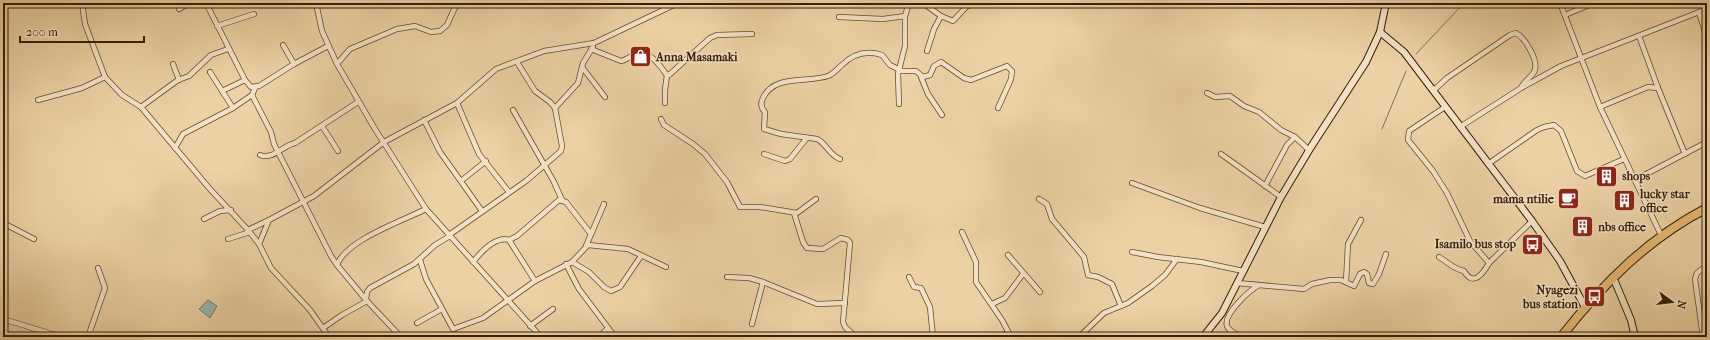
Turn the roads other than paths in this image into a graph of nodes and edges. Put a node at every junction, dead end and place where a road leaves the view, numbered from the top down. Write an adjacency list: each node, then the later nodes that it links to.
1 (82, 3): 41 (street)
2 (190, 3): 13 (street)
3 (206, 3): 21 (street)
4 (316, 3): 28 (street)
5 (457, 3): 36 (street)
6 (678, 3): 26 (street)
7 (909, 3): 18 (street)
8 (923, 3): 19 (street)
9 (979, 3): 19 (street)
10 (1386, 3): 22 (street)
11 (1560, 3): 17 (street)
12 (1594, 3): 17 (street)
13 (180, 9)
14 (1707, 9): 15 (street)
15 (1699, 12): 24 (street); 25 (street)
16 (254, 14): 21 (street)
17 (1565, 15): 32 (street)
18 (905, 16): 20 (street); 38 (street)
19 (941, 16): 31 (street)
20 (839, 17)
21 (217, 26): 29 (street)
22 (1380, 32): 49 (street); 75 (street)
23 (752, 34): 40 (street)
24 (1639, 36): 32 (street); 47 (street)
25 (1707, 38)
26 (594, 43): 30 (street); 33 (street)
27 (283, 45): 35 (street)
28 (328, 46): 35 (street); 36 (street)
29 (228, 49): 43 (street); 44 (street)
30 (591, 49): 37 (street); 40 (street)
31 (927, 51)
32 (1580, 57): 46 (street); 60 (street)
33 (517, 62): 55 (street); 62 (street)
34 (173, 64): 43 (street)
35 (294, 64): 45 (street)
36 (337, 64): 54 (street)
37 (582, 67): 52 (street); 62 (street)
38 (899, 70): 42 (street); 57 (street); 71 (street)
39 (210, 72): 48 (street)
40 (668, 75): 56 (street)
41 (105, 77): 53 (street); 58 (street)
42 (921, 77): 63 (street); 65 (street)
43 (179, 80): 58 (street)
44 (245, 80): 45 (street); 48 (street)
45 (255, 88): 51 (street)
46 (1521, 88): 49 (street); 69 (street)
47 (1658, 88): 60 (street); 81 (street)
48 (222, 91): 61 (street)
49 (1433, 91): 59 (street)
50 (1207, 93): 70 (street)
51 (252, 95): 61 (street); 77 (street)
52 (605, 97)
53 (38, 100)
54 (358, 102): 68 (street); 72 (street)
55 (458, 103): 67 (street); 84 (street)
56 (665, 103)
57 (899, 104)
58 (141, 107): 74 (street)
59 (1445, 107): 69 (street); 128 (street)
60 (1600, 107): 83 (street)
61 (233, 108): 74 (street)
62 (555, 108): 86 (street)
63 (998, 108)
64 (514, 110): 86 (street)
65 (942, 115)
66 (661, 119): 102 (street)
67 (424, 120): 72 (street); 88 (street)
68 (322, 126): 76 (street); 77 (street)
69 (1460, 127): 85 (street)
70 (1295, 137): 75 (street); 90 (street)
71 (806, 139): 79 (street); 82 (street)
72 (384, 142): 96 (street); 99 (street)
73 (1707, 142): 81 (street)
74 (175, 148): 100 (street)
75 (1309, 150): 92 (street)
76 (338, 151)
77 (278, 152): 78 (street); 96 (street)
78 (260, 154)
79 (764, 154)
80 (1221, 154): 90 (street)
81 (1684, 154): 87 (street)
82 (840, 159)
83 (1624, 159): 85 (street); 87 (street)
84 (486, 161): 88 (street); 91 (street)
85 (1488, 164): 106 (street)
86 (545, 166): 91 (street); 95 (street)
87 (1635, 180): 113 (street)
88 (461, 181): 101 (street)
89 (1132, 183): 108 (street)
90 (1265, 186): 92 (street)
91 (509, 192): 101 (street)
92 (1281, 197): 108 (street)
93 (816, 199): 102 (street)
94 (1039, 199): 149 (street)
95 (562, 200): 111 (street); 116 (street)
96 (304, 202): 104 (street); 130 (street)
97 (604, 204): 111 (street)
98 (1707, 208): 113 (highway)
99 (426, 209): 112 (street); 130 (street)
100 (231, 210): 103 (street); 109 (street)
101 (482, 211): 112 (street)
102 (794, 213): 147 (street)
103 (204, 219)
104 (269, 220): 109 (street); 117 (street)
105 (1361, 220): 141 (street)
106 (1532, 221): 128 (street); 150 (street)
107 (3, 223): 114 (street)
108 (1265, 227): 134 (street)
109 (249, 231): 115 (street); 117 (street)
110 (962, 232): 148 (street)
111 (591, 234): 118 (street)
112 (450, 235): 125 (street); 126 (street)
113 (1661, 235): 138 (highway)
114 (34, 239)
115 (228, 239)
116 (509, 240): 126 (street); 139 (street)
117 (259, 244): 157 (street)
118 (586, 246): 122 (street); 127 (street)
119 (1132, 252): 124 (street)
120 (1386, 254): 141 (street)
121 (1008, 255): 135 (street)
122 (641, 256): 127 (street); 132 (street)
123 (1439, 257): 128 (street)
124 (1177, 259): 134 (street); 149 (street)
125 (420, 260): 145 (street); 151 (street)
126 (473, 262): 146 (street)
127 (572, 262): 129 (street)
128 (1490, 263)
129 (566, 264): 139 (street); 158 (street)
130 (337, 265): 145 (street)
131 (1707, 265): 177 (street)
132 (666, 267)
133 (98, 268): 163 (street)
134 (1243, 272): 142 (street)
135 (1023, 274): 144 (street); 148 (street)
136 (727, 276): 140 (street)
137 (909, 277): 170 (street)
138 (1613, 277): 150 (highway); 176 (street)
139 (535, 281): 146 (street)
140 (763, 282): 147 (street); 155 (street)
141 (1346, 282): 143 (street)
142 (1237, 283): 143 (street); 173 (street)
143 (1259, 284): 174 (street)
144 (1040, 292)
145 (367, 300): 157 (street); 165 (street)
146 (507, 301): 151 (street); 156 (street)
147 (845, 303): 169 (street)
148 (992, 304): 160 (street)
149 (1121, 306): 172 (street)
150 (1585, 307): 175 (highway)
151 (442, 309): 154 (street)
152 (553, 309): 156 (street)
153 (3, 319): 159 (street)
154 (417, 323)
155 (752, 324)
156 (530, 326): 166 (street)
157 (323, 328): 164 (street)
158 (608, 328): 167 (street); 168 (street)
159 (41, 331): 161 (street); 162 (street)
160 (1010, 335): 171 (street)
161 (39, 337)
162 (62, 337)
163 (88, 337)
164 (329, 337)
165 (401, 337)
166 (541, 337)
167 (599, 337)
168 (615, 337)
169 (856, 337)
170 (933, 337)
171 (986, 337)
172 (1079, 337)
173 (1204, 337)
174 (1242, 337)
175 (1561, 337)
176 (1635, 337)
177 (1703, 337)

